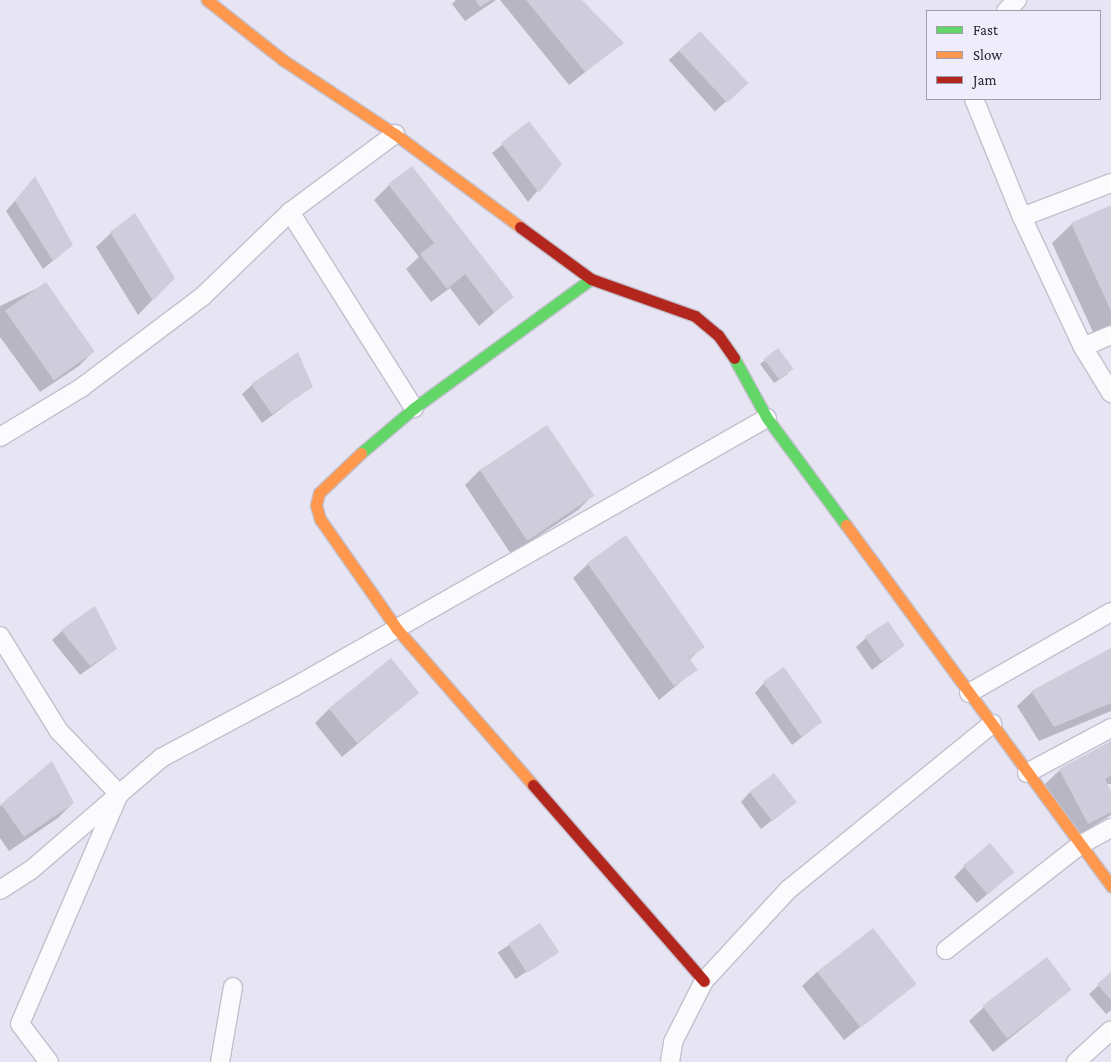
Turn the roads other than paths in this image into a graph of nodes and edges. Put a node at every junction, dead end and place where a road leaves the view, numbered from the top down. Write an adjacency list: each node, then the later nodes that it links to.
1 (207, 0): 5 (street)
2 (1017, 0): 3 (street)
3 (1007, 10)
4 (974, 100): 8 (street)
5 (395, 134): 7 (street); 9 (street)
6 (1111, 183): 8 (street)
7 (290, 212): 13 (street); 15 (street)
8 (1022, 217): 11 (street)
9 (591, 279): 13 (street); 14 (street)
10 (1111, 335): 11 (street)
11 (1083, 347): 12 (street)
12 (1111, 393)
13 (414, 408): 17 (street)
14 (767, 418): 17 (street); 19 (street)
15 (0, 438)
16 (1111, 612): 19 (street)
17 (397, 628): 23 (street); 29 (street)
18 (0, 636): 23 (street)
19 (969, 694): 20 (street)
20 (992, 724): 22 (street); 29 (street)
21 (1111, 728): 22 (street)
22 (1027, 773): 25 (street)
23 (119, 794): 27 (street); 32 (street)
24 (1111, 828): 25 (street)
25 (1080, 845): 26 (street); 28 (street)
26 (1111, 886)
27 (0, 890)
28 (946, 950)
29 (704, 981): 34 (street)
30 (234, 987): 33 (street)
31 (1111, 1030): 35 (street)
32 (49, 1062)
33 (220, 1062)
34 (670, 1062)
35 (1076, 1062)

